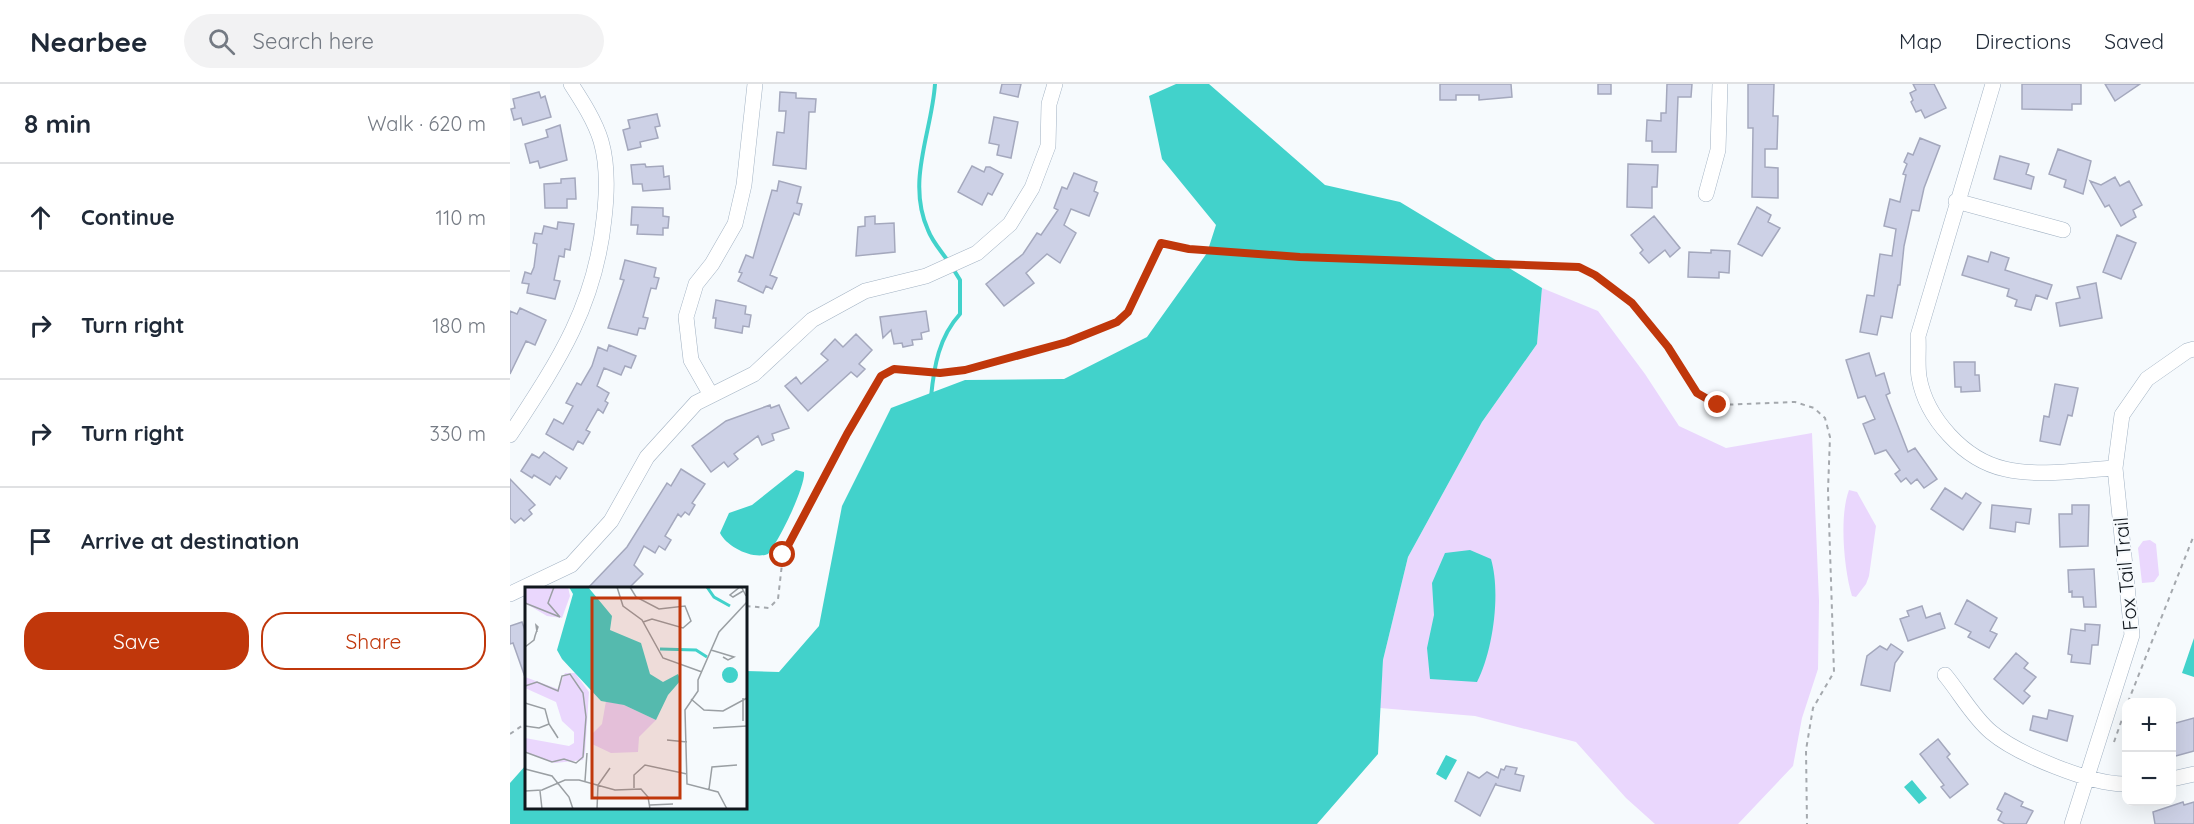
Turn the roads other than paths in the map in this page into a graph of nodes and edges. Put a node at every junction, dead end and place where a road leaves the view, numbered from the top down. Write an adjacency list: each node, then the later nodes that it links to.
1 (571, 84): 11 (street)
2 (755, 84): 10 (street)
3 (1055, 84): 10 (street)
4 (1720, 84): 6 (street)
5 (1993, 84): 7 (street)
6 (1706, 194)
7 (1956, 201): 8 (street); 12 (street)
8 (2063, 230)
9 (2194, 349): 12 (street, Fox Tail Trail)
10 (711, 395): 13 (street)
11 (510, 435)
12 (2115, 468): 16 (street, Fox Tail Trail)
13 (510, 594)
14 (1945, 675): 16 (street)
15 (2194, 774): 17 (street)
16 (2087, 778): 18 (street); 19 (street, Fox Tail Trail)
17 (2176, 778)
18 (2122, 783)
19 (2072, 824)

